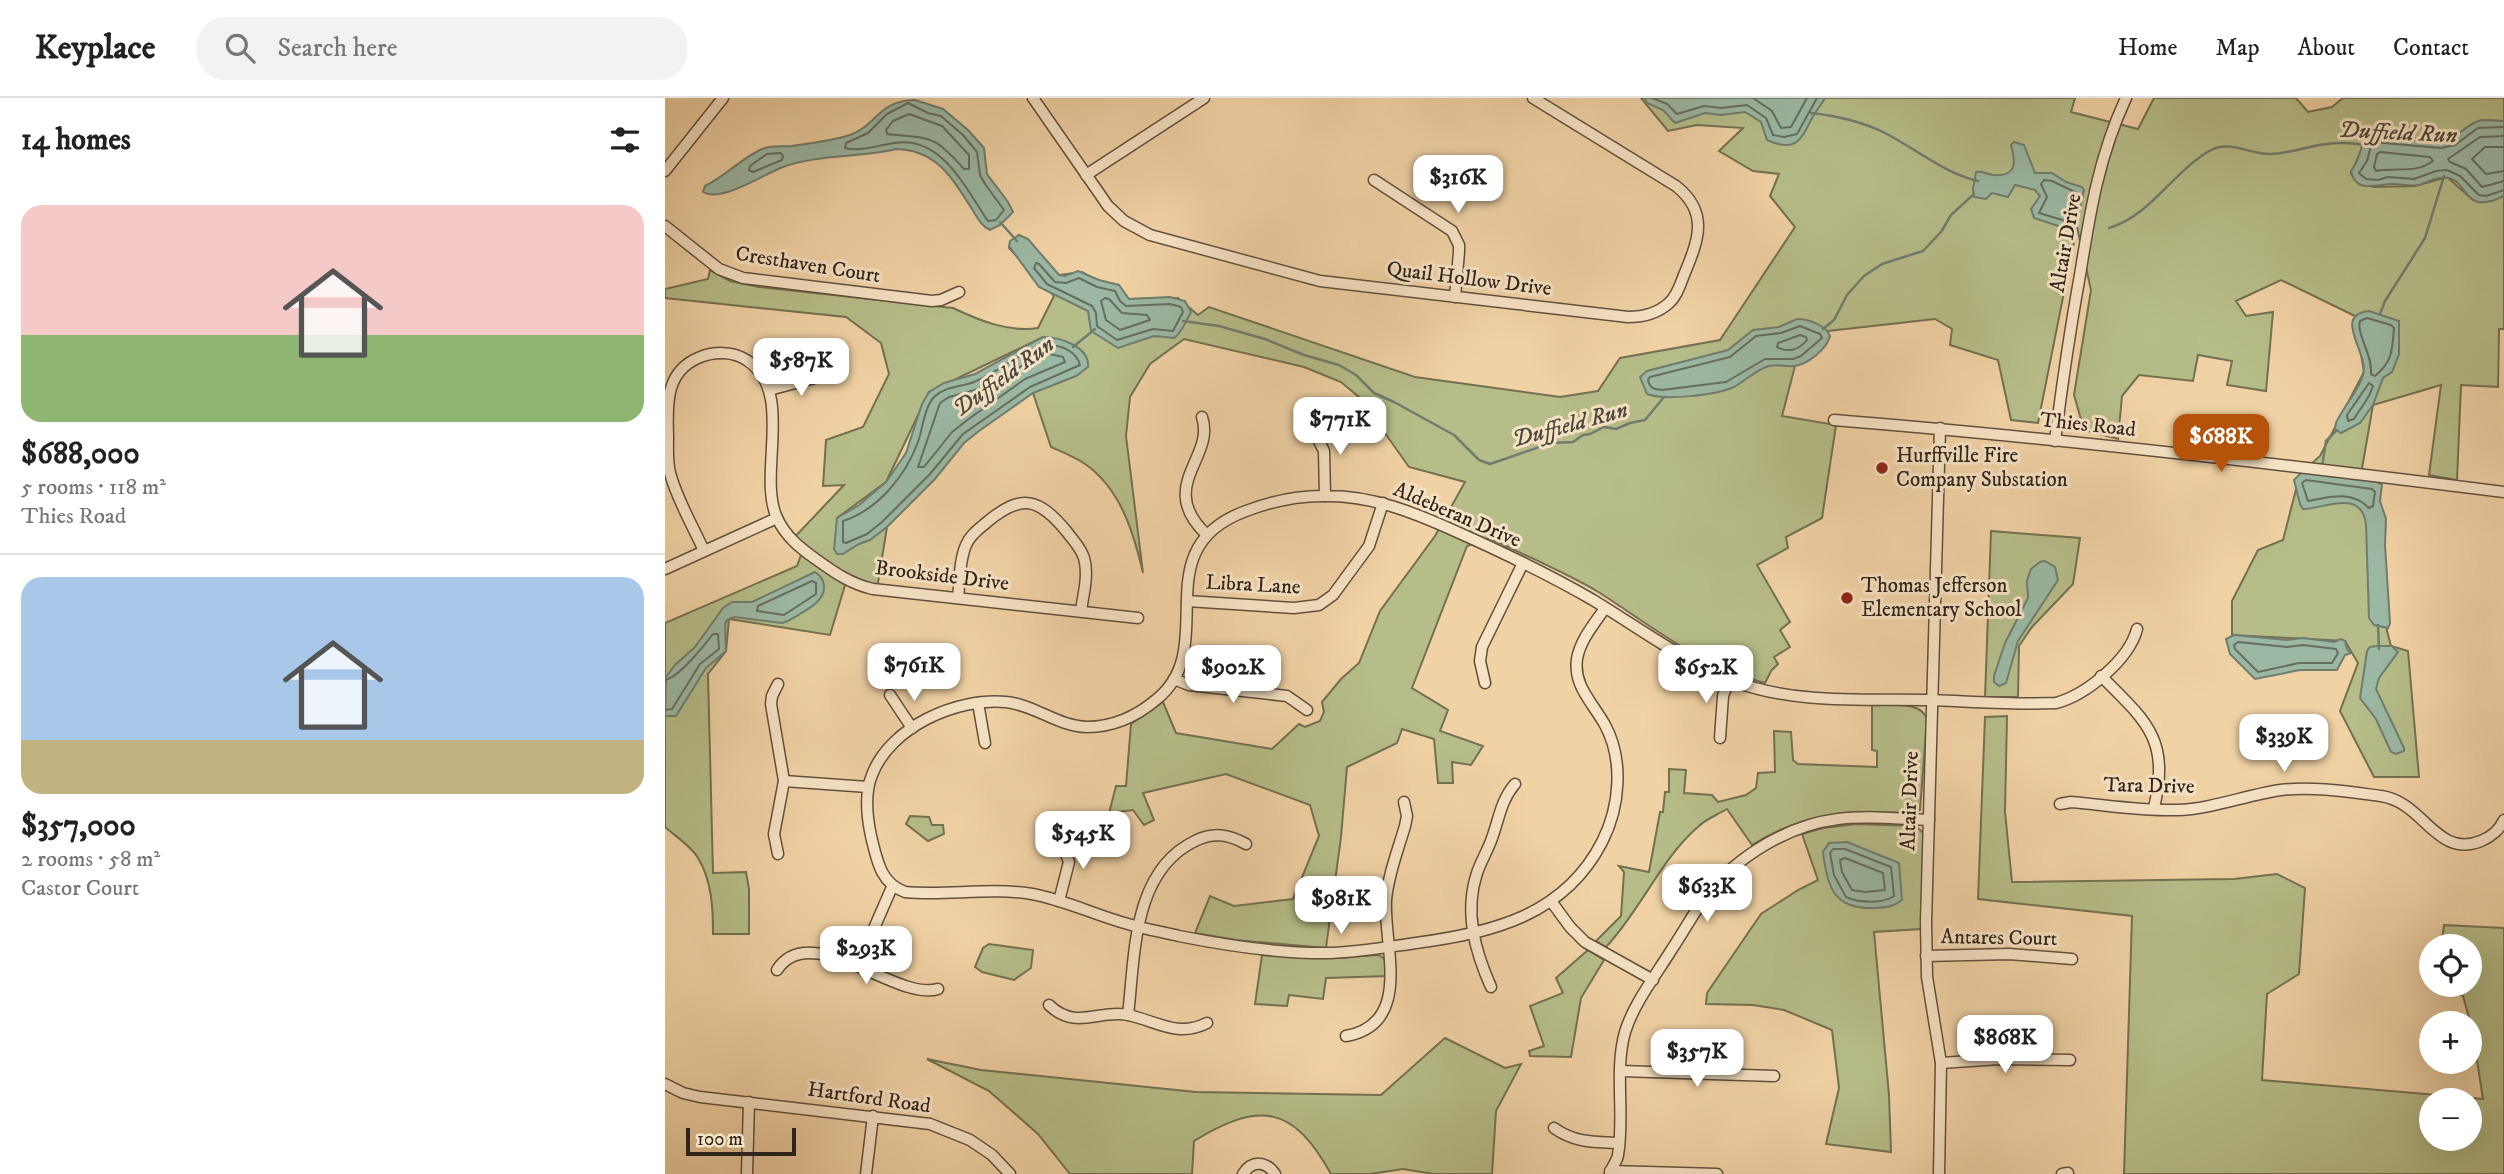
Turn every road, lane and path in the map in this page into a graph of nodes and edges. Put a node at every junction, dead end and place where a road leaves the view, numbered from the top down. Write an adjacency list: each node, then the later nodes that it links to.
1 (723, 98): 6 (street)
2 (1033, 98): 7 (street, Quail Hollow Drive)
3 (1205, 98): 7 (street)
4 (1533, 98): 11 (street, Quail Hollow Drive)
5 (2126, 98): 18 (street, Altair Drive)
6 (665, 171)
7 (1086, 175): 11 (street, Quail Hollow Drive)
8 (1374, 180): 11 (street)
9 (665, 226): 10 (street, Cresthaven Court)
10 (959, 292)
11 (1455, 297)
12 (826, 375): 13 (street)
13 (769, 390): 22 (street); 24 (street)
14 (1202, 417): 23 (street)
15 (1834, 420): 16 (street, Thies Road)
16 (1940, 428): 18 (street, Thies Road); 39 (street, Altair Drive)
17 (1314, 431): 20 (street)
18 (2055, 441): 19 (street, Thies Road)
19 (2504, 492)
20 (1325, 496): 21 (street, Aldeberan Drive); 23 (street, Aldeberan Drive)
21 (1383, 503): 25 (street, Aldeberan Drive); 28 (street, Libra Lane)
22 (777, 518): 24 (street); 27 (street, Brookside Drive)
23 (1207, 535): 28 (street, Aldeberan Drive)
24 (704, 551): 26 (street)
25 (1523, 563): 29 (street, Aldeberan Drive); 36 (street)
26 (665, 569)
27 (958, 598): 30 (street, Brookside Drive); 30 (street)
28 (1187, 601): 34 (street, Aldeberan Drive)
29 (1605, 608): 35 (street, Aldeberan Drive); 58 (street)
30 (1081, 611): 31 (street, Brookside Drive)
31 (1138, 618)
32 (2137, 629): 33 (street, Aldeberan Drive)
33 (2101, 676): 39 (street, Aldeberan Drive); 50 (street)
34 (1174, 679): 40 (street, Aldeberan Drive); 41 (street)
35 (1729, 679): 39 (street, Aldeberan Drive); 43 (street)
36 (1485, 683)
37 (778, 684): 45 (street)
38 (890, 695): 42 (street)
39 (1933, 701): 51 (street, Altair Drive)
40 (978, 703): 42 (street, Aldeberan Drive); 44 (street)
41 (1307, 710)
42 (912, 728): 47 (street, Aldeberan Drive)
43 (1720, 738)
44 (985, 743)
45 (784, 781): 47 (street); 55 (street)
46 (1515, 784): 60 (street)
47 (868, 787): 56 (street)
48 (1404, 802): 61 (street)
49 (2060, 804): 50 (street, Tara Drive)
50 (2154, 808): 52 (street, Tara Drive)
51 (1929, 820): 62 (street, Altair Drive); 66 (street)
52 (2504, 820)
53 (1246, 844): 59 (street)
54 (1063, 846): 57 (street)
55 (778, 854)
56 (892, 887): 57 (street); 64 (street)
57 (1059, 901): 59 (street)
58 (1551, 901): 60 (street); 66 (street)
59 (1139, 927): 61 (street); 70 (street)
60 (1474, 934): 61 (street); 67 (street)
61 (1390, 947): 72 (street)
62 (1926, 956): 63 (street, Antares Court); 74 (street, Altair Drive)
63 (2072, 959)
64 (858, 965): 65 (street); 68 (street)
65 (776, 970)
66 (1653, 980): 75 (street)
67 (1490, 988)
68 (938, 989)
69 (1049, 1005): 70 (street)
70 (1128, 1015): 71 (street)
71 (1207, 1023)
72 (1346, 1036)
73 (2070, 1060): 74 (street)
74 (1941, 1063): 91 (street, Altair Drive)
75 (1622, 1071): 76 (street); 81 (street)
76 (1774, 1076)
77 (665, 1084): 78 (street, Hartford Road)
78 (749, 1102): 79 (street, Hartford Road); 85 (street)
79 (873, 1116): 86 (street); 87 (street, Hartford Road)
80 (1554, 1128): 81 (street)
81 (1619, 1143): 82 (street)
82 (1618, 1158): 83 (street); 84 (street)
83 (1610, 1172): 84 (street)
84 (1626, 1173): 90 (street)
85 (747, 1174)
86 (866, 1174)
87 (1010, 1174)
88 (1243, 1174): 89 (street)
89 (1275, 1174)
90 (1717, 1174)
91 (1939, 1174)

